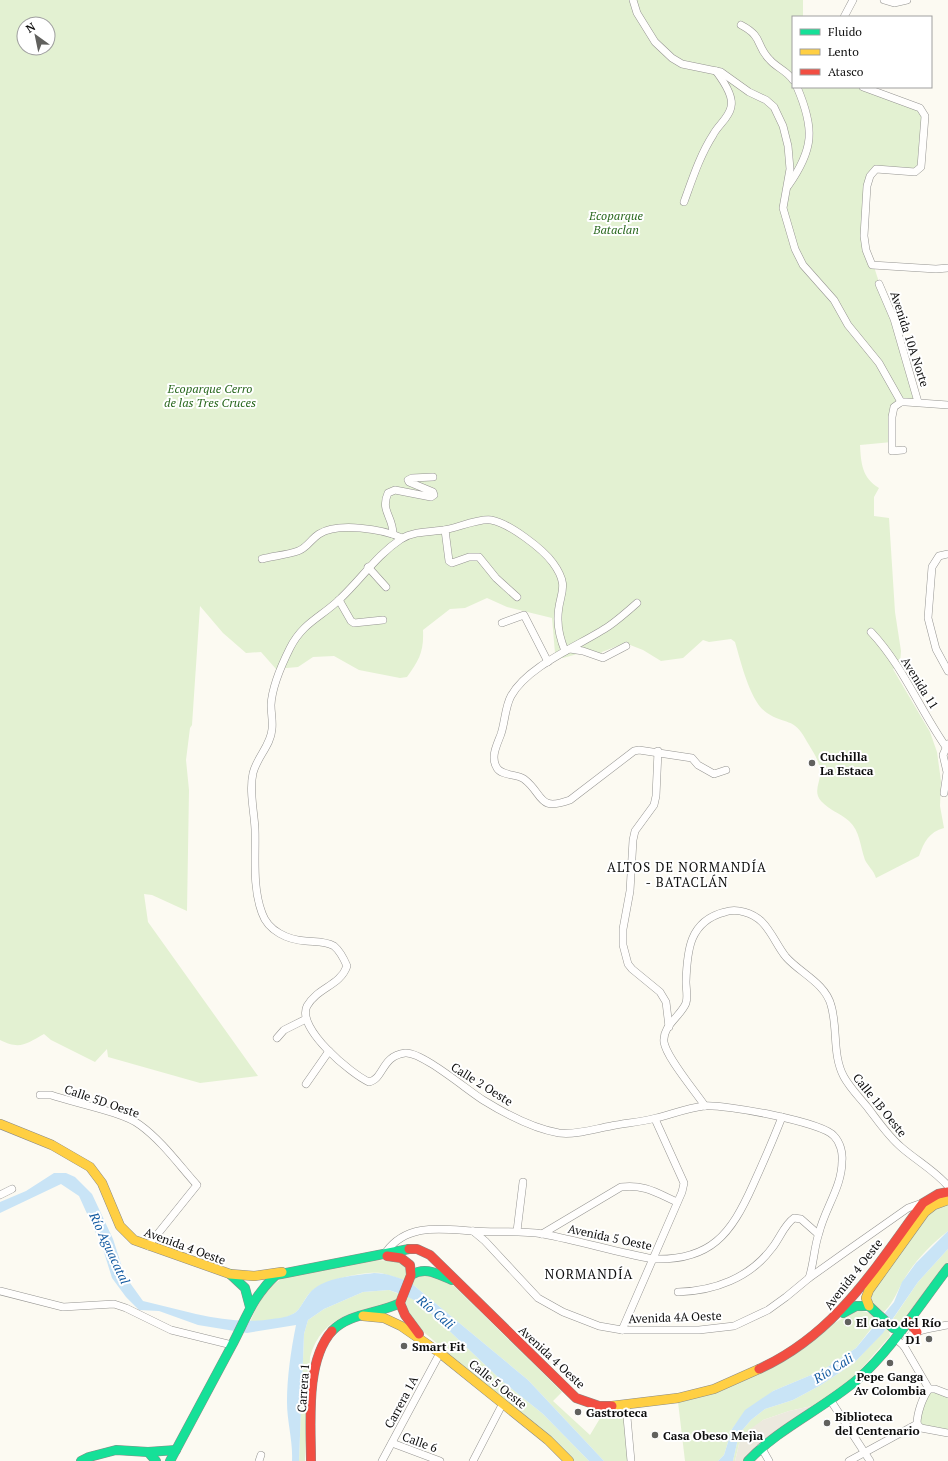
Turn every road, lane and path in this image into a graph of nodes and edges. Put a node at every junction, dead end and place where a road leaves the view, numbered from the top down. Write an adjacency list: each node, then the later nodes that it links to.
1 (633, 0): 7 (street)
2 (853, 0): 5 (street)
3 (884, 0): 4 (street)
4 (907, 0)
5 (845, 16)
6 (741, 25): 8 (street)
7 (716, 71): 11 (street); 12 (street)
8 (792, 79)
9 (797, 88): 11 (street)
10 (866, 88): 13 (street)
11 (787, 188): 15 (street)
12 (684, 202)
13 (948, 268)
14 (879, 284): 16 (street, Avenida 10A Norte)
15 (901, 402): 16 (street); 18 (street)
16 (918, 402): 17 (street)
17 (948, 405)
18 (903, 450)
19 (433, 477): 21 (street)
20 (445, 530): 22 (street); 27 (street); 34 (street)
21 (393, 534): 22 (street); 24 (street)
22 (402, 538): 25 (street)
23 (948, 554): 36 (street)
24 (262, 560)
25 (368, 567): 26 (street); 28 (street)
26 (386, 587)
27 (517, 597)
28 (339, 600): 30 (street); 41 (street)
29 (637, 603): 34 (street)
30 (383, 620)
31 (502, 623): 35 (street)
32 (871, 632): 37 (street, Avenida 11)
33 (626, 646): 34 (street)
34 (567, 650): 35 (street)
35 (548, 662): 38 (street)
36 (948, 671)
37 (947, 745): 40 (street)
38 (658, 751): 39 (street); 42 (street)
39 (726, 770)
40 (944, 793)
41 (306, 1018): 43 (street); 44 (street, Calle 2 Oeste)
42 (669, 1027): 47 (street); 52 (street, Calle 1B Oeste)
43 (277, 1038)
44 (329, 1051): 45 (street); 49 (street, Calle 2 Oeste)
45 (306, 1084)
46 (40, 1094): 63 (street, Calle 5D Oeste)
47 (705, 1106): 48 (street, Calle 2 Oeste); 49 (street, Calle 2 Oeste)
48 (782, 1117): 62 (street, Calle 2 Oeste); 66 (street, Avenida 5 Oeste)
49 (655, 1119): 57 (street)
50 (0, 1124): 63 (main road, Avenida 4 Oeste)
51 (522, 1182): 60 (street)
52 (948, 1186)
53 (12, 1189): 55 (street)
54 (948, 1192): 58 (main road, Avenida 4 Oeste)
55 (0, 1195)
56 (948, 1200): 58 (main road, Avenida 4 Oeste)
57 (678, 1202): 61 (street); 66 (street)
58 (918, 1208): 71 (street, Avenida 4A Oeste); 76 (main road, Avenida 4 Oeste); 80 (main road, Avenida 4 Oeste)
59 (473, 1231): 60 (street, Avenida 5 Oeste); 64 (street, Avenida 5 Oeste); 82 (street, Avenida 4A Oeste)
60 (517, 1231): 61 (street, Avenida 5 Oeste)
61 (542, 1234): 66 (street, Avenida 5 Oeste)
62 (818, 1234): 71 (street, Calle 2 Oeste); 74 (street)
63 (148, 1246): 69 (main road, Avenida 4 Oeste)
64 (386, 1252): 65 (main road, Avenida 4 Oeste); 72 (main road, Avenida 4 Oeste)
65 (370, 1256): 68 (main road, Avenida 4 Oeste); 70 (main road)
66 (653, 1259): 82 (street)
67 (948, 1268): 79 (main road)
68 (285, 1272): 69 (main road, Avenida 4 Oeste); 77 (main road, Avenida 4 Oeste)
69 (230, 1274): 77 (main road, Avenida 4 Oeste)
70 (410, 1277): 72 (main road); 75 (main road)
71 (809, 1278): 82 (street, Avenida 4A Oeste)
72 (456, 1282): 92 (main road, Avenida 4 Oeste)
73 (0, 1291): 85 (street)
74 (678, 1292)
75 (401, 1301): 78 (main road, Carrera 1); 87 (main road)
76 (871, 1308): 80 (main road); 83 (main road)
77 (249, 1310): 85 (main road, Avenida 4 Oeste)
78 (363, 1316): 87 (main road, Calle 5 Oeste); 103 (main road, Carrera 1)
79 (908, 1321): 83 (main road); 84 (main road)
80 (829, 1323): 92 (main road, Avenida 4 Oeste)
81 (948, 1325): 84 (street)
82 (622, 1330)
83 (896, 1332): 84 (street); 86 (street); 90 (main road)
84 (917, 1332): 86 (street)
85 (234, 1342): 97 (main road, Avenida 4 Oeste)
86 (904, 1346): 88 (street)
87 (440, 1353): 91 (main road, Calle 5 Oeste); 95 (street, Carrera 1A)
88 (929, 1389): 89 (street); 93 (street)
89 (948, 1394)
90 (830, 1401): 96 (main road); 99 (street)
91 (503, 1403): 106 (street); 107 (main road, Calle 5 Oeste)
92 (626, 1406): 108 (street)
93 (917, 1424): 94 (street); 99 (street)
94 (948, 1433)
95 (392, 1443): 104 (street, Carrera 1A); 105 (street, Calle 6)
96 (761, 1447): 109 (main road); 110 (street)
97 (176, 1450): 98 (main road); 102 (main road, Avenida 4 Oeste)
98 (148, 1452): 100 (main road); 101 (main road)
99 (864, 1453): 111 (street); 112 (street)
100 (81, 1461)
101 (156, 1461)
102 (171, 1461)
103 (311, 1461)
104 (382, 1461)
105 (440, 1461)
106 (473, 1461)
107 (567, 1461)
108 (631, 1461)
109 (748, 1461)
110 (769, 1461)
111 (849, 1461)
112 (870, 1461)

